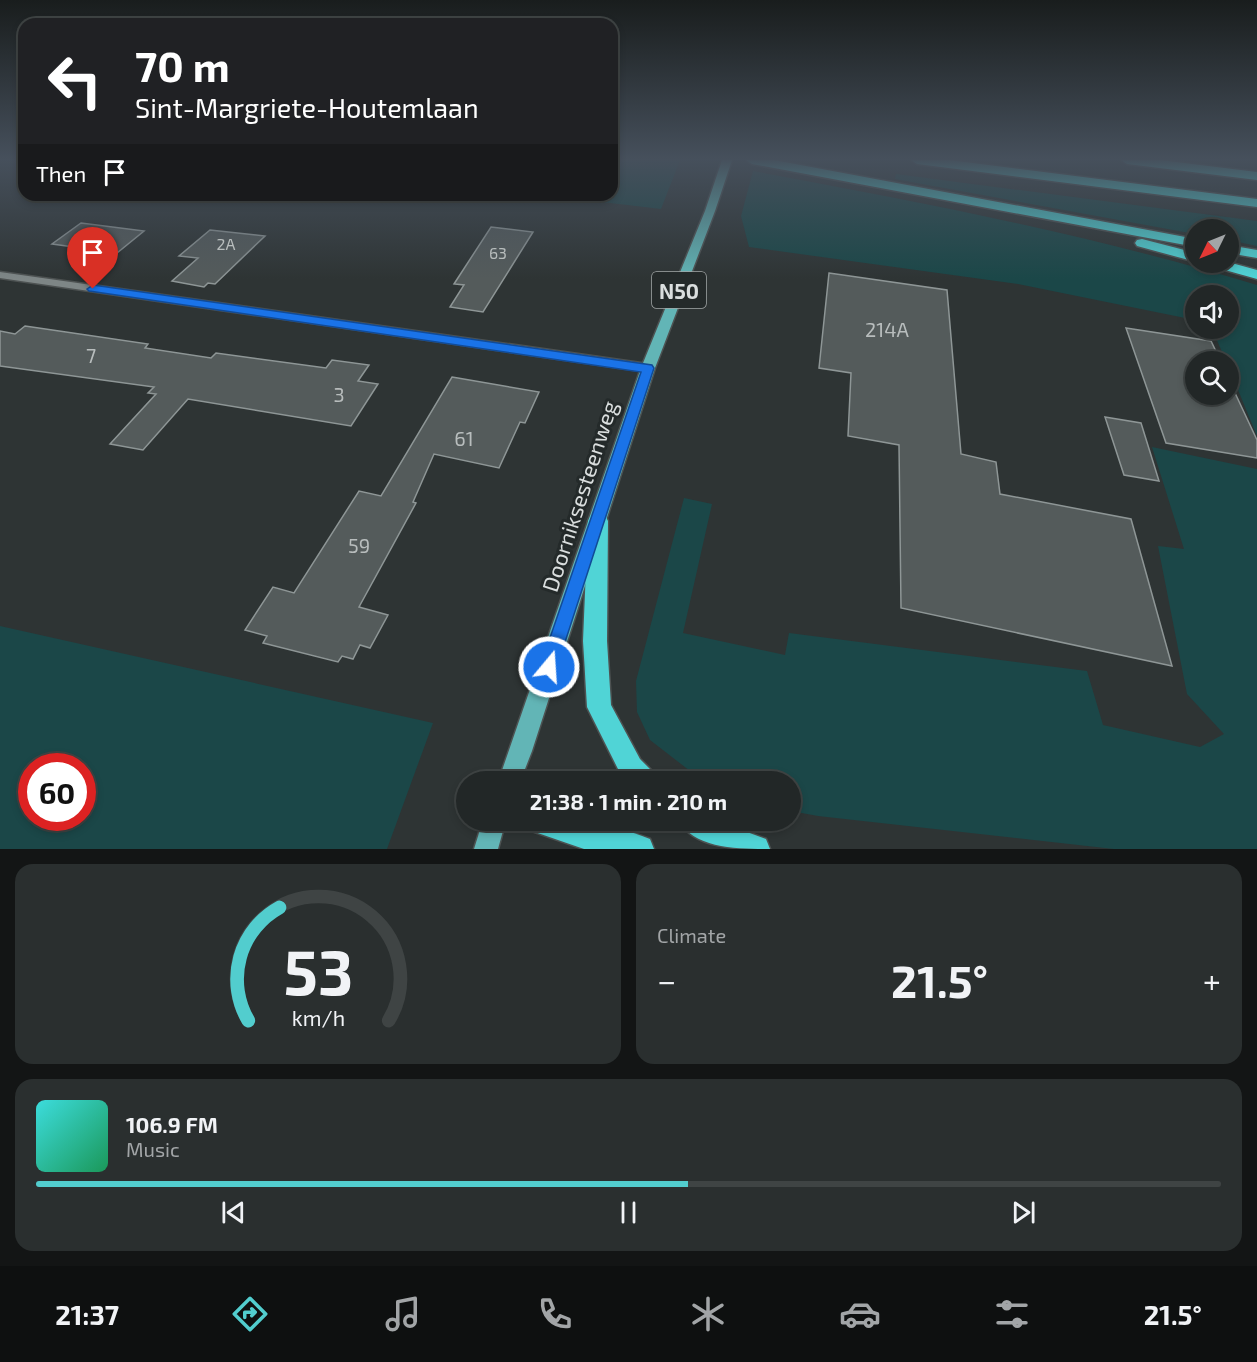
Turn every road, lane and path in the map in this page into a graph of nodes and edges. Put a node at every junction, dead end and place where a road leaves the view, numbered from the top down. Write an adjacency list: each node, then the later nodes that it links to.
1 (714, 200): 13 (main road, Doorniksesteenweg / N50)
2 (970, 200): 5 (highway)
3 (1230, 200): 4 (highway)
4 (1257, 203)
5 (1055, 215): 6 (highway); 9 (highway)
6 (1185, 241)
7 (1239, 251): 8 (highway)
8 (1257, 254)
9 (1185, 255)
10 (1239, 270): 12 (highway)
11 (0, 275): 13 (street)
12 (1257, 275)
13 (648, 368): 14 (main road, Doorniksesteenweg / N50)
14 (598, 521): 15 (main road, Doorniksesteenweg / N50); 16 (highway)
15 (513, 771)
16 (634, 771)
17 (492, 831): 20 (main road)
18 (571, 831): 21 (highway)
19 (706, 831): 22 (highway)
20 (486, 849)
21 (640, 849)
22 (756, 849)

